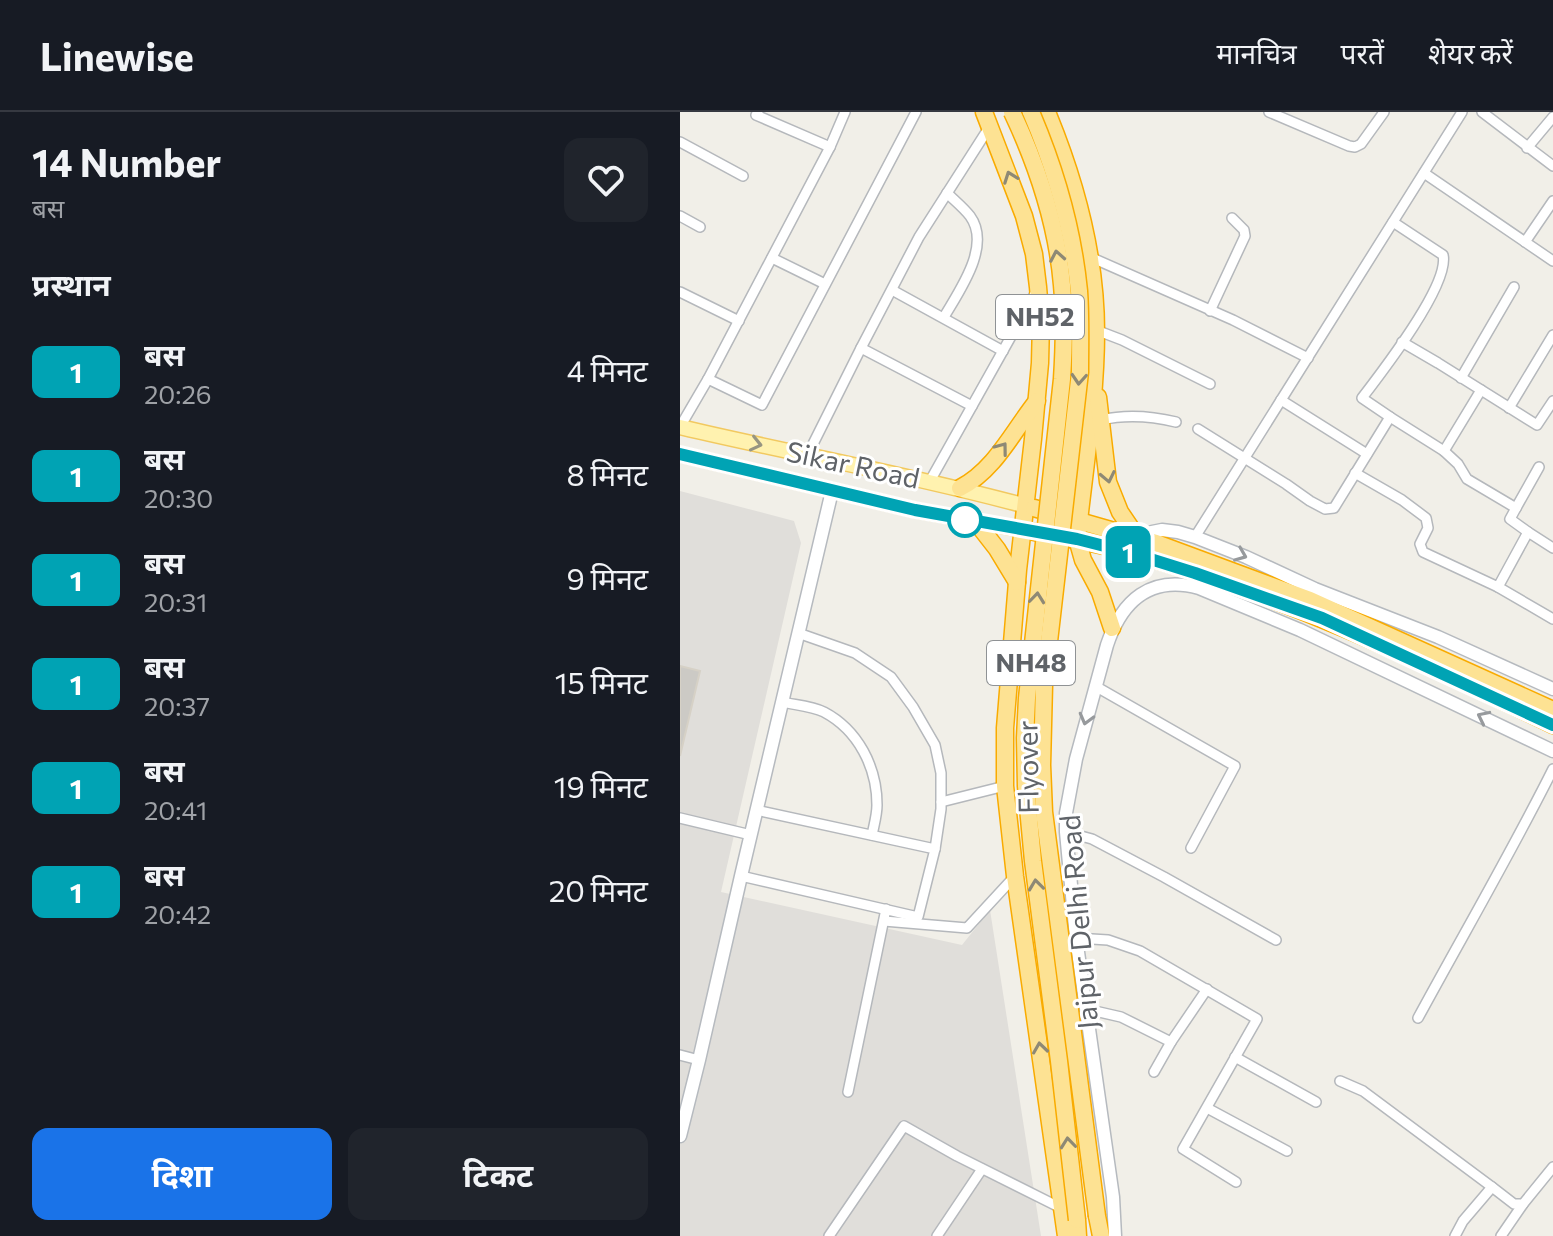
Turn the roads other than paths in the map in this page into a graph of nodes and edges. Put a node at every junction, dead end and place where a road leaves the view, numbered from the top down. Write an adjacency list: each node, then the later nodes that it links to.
1 (758, 112): 14 (street)
2 (845, 112): 14 (street)
3 (916, 112): 29 (street)
4 (1012, 112): 125 (highway, Flyover / NH48, one-way to 4, bridge)
5 (1031, 112): 129 (highway, Flyover / NH48, one-way to 129, bridge)
6 (1047, 112): 26 (highway, NH52)
7 (1269, 112): 10 (street)
8 (1462, 112): 17 (street)
9 (1482, 112): 15 (street)
10 (1380, 114)
11 (1553, 117): 15 (street)
12 (987, 119): 19 (street); 30 (highway, NH52, one-way to 12)
13 (680, 142): 18 (street)
14 (830, 147): 27 (street)
15 (1527, 148): 16 (street)
16 (1553, 166)
17 (1424, 173): 23 (street); 25 (street)
18 (743, 176)
19 (947, 193): 32 (street); 35 (street)
20 (1553, 201): 25 (street)
21 (680, 216): 24 (street)
22 (1232, 218): 34 (street)
23 (1393, 222): 39 (street); 42 (street)
24 (700, 227)
25 (1525, 242): 28 (street)
26 (1090, 257): 34 (street); 37 (highway, NH52)
27 (772, 258): 29 (street); 36 (street)
28 (1553, 261)
29 (825, 284): 45 (street)
30 (1038, 287): 41 (street); 49 (highway, NH52)
31 (1514, 287): 44 (street)
32 (892, 290): 35 (street); 40 (street)
33 (680, 292): 36 (street)
34 (1210, 311): 42 (street)
35 (944, 317): 41 (street)
36 (739, 321): 45 (street)
37 (1096, 330): 43 (highway, NH52); 46 (street)
38 (1553, 335): 52 (street)
39 (1402, 342): 44 (street); 53 (street)
40 (861, 348): 51 (street); 61 (street)
41 (1003, 351): 51 (street)
42 (1308, 358): 48 (street)
43 (1095, 372): 54 (highway); 70 (highway, NH52)
44 (1461, 378): 47 (street)
45 (708, 379): 56 (street)
46 (1210, 384)
47 (1481, 390): 52 (street); 58 (street)
48 (1281, 400): 60 (street); 62 (street)
49 (1037, 401): 66 (highway, one-way to 49); 68 (highway, NH52)
50 (1553, 401): 52 (street)
51 (972, 406): 65 (street)
52 (1509, 408)
53 (1390, 417): 58 (street); 60 (street)
54 (1101, 420): 55 (street); 76 (highway, one-way to 76)
55 (1176, 422)
56 (680, 427): 61 (main road, Sikar Road, one-way to 61)
57 (1198, 429): 62 (street)
58 (1444, 451): 69 (street)
59 (680, 454): 67 (main road)
60 (1367, 454): 64 (street)
61 (807, 456): 65 (main road, Sikar Road)
62 (1244, 459): 64 (street); 74 (street)
63 (1539, 467): 69 (street)
64 (1355, 473): 79 (street)
65 (930, 481): 66 (main road, Sikar Road)
66 (960, 488): 68 (main road, Sikar Road)
67 (832, 491): 71 (main road); 82 (main road)
68 (1026, 506): 70 (highway); 72 (highway, NH52)
69 (1516, 508): 73 (street)
70 (1079, 520): 75 (highway, NH52); 76 (highway)
71 (976, 522): 72 (main road); 78 (highway)
72 (1024, 530): 75 (highway); 78 (highway)
73 (1528, 532): 77 (street); 79 (street)
74 (1195, 537): 76 (main road); 84 (main road, one-way to 84)
75 (1077, 539): 81 (highway); 87 (highway)
76 (1145, 540): 86 (highway)
77 (1553, 548)
78 (1017, 582): 90 (highway)
79 (1498, 587): 80 (street)
80 (1553, 619)
81 (1112, 628): 83 (main road, Jaipur Delhi Road); 88 (main road, Jaipur Delhi Road, one-way to 81)
82 (798, 633): 85 (main road); 91 (street)
83 (1095, 686): 94 (main road, Jaipur Delhi Road, one-way to 94); 97 (street)
84 (1553, 689)
85 (782, 702): 92 (main road); 96 (street)
86 (1553, 710)
87 (1553, 725)
88 (1553, 751)
89 (1553, 769): 107 (street)
90 (1005, 786): 91 (street); 100 (highway)
91 (941, 802): 98 (street)
92 (756, 810): 95 (main road); 96 (street)
93 (680, 818): 95 (street)
94 (1066, 832): 103 (main road, Jaipur Delhi Road); 104 (street)
95 (751, 835): 99 (main road)
96 (872, 835): 98 (street)
97 (1191, 848)
98 (935, 849): 101 (street)
99 (741, 876): 101 (street); 111 (main road)
100 (1015, 876): 102 (street); 124 (highway, one-way to 100)
101 (886, 909): 102 (street)
102 (884, 921): 114 (street)
103 (1076, 938): 105 (street); 106 (main road, Jaipur Delhi Road)
104 (1276, 940)
105 (1207, 989): 108 (street); 110 (street)
106 (1086, 1009): 108 (street); 130 (main road, Jaipur Delhi Road)
107 (1418, 1018)
108 (1171, 1042): 112 (street)
109 (680, 1055): 111 (street)
110 (1235, 1057): 115 (street); 116 (street)
111 (699, 1060): 117 (main road)
112 (1154, 1072)
113 (1340, 1081): 122 (street)
114 (848, 1092)
115 (1316, 1102)
116 (1207, 1108): 118 (street); 121 (street)
117 (680, 1136)
118 (1287, 1151)
119 (1553, 1167): 123 (street)
120 (982, 1169): 124 (street); 126 (street); 127 (street)
121 (1236, 1182)
122 (1492, 1187): 123 (street); 131 (street)
123 (1523, 1204): 132 (street)
124 (1063, 1209): 128 (highway)
125 (1078, 1228)
126 (829, 1236)
127 (937, 1236)
128 (1066, 1236)
129 (1101, 1236)
130 (1115, 1236)
131 (1455, 1236)
132 (1501, 1236)

